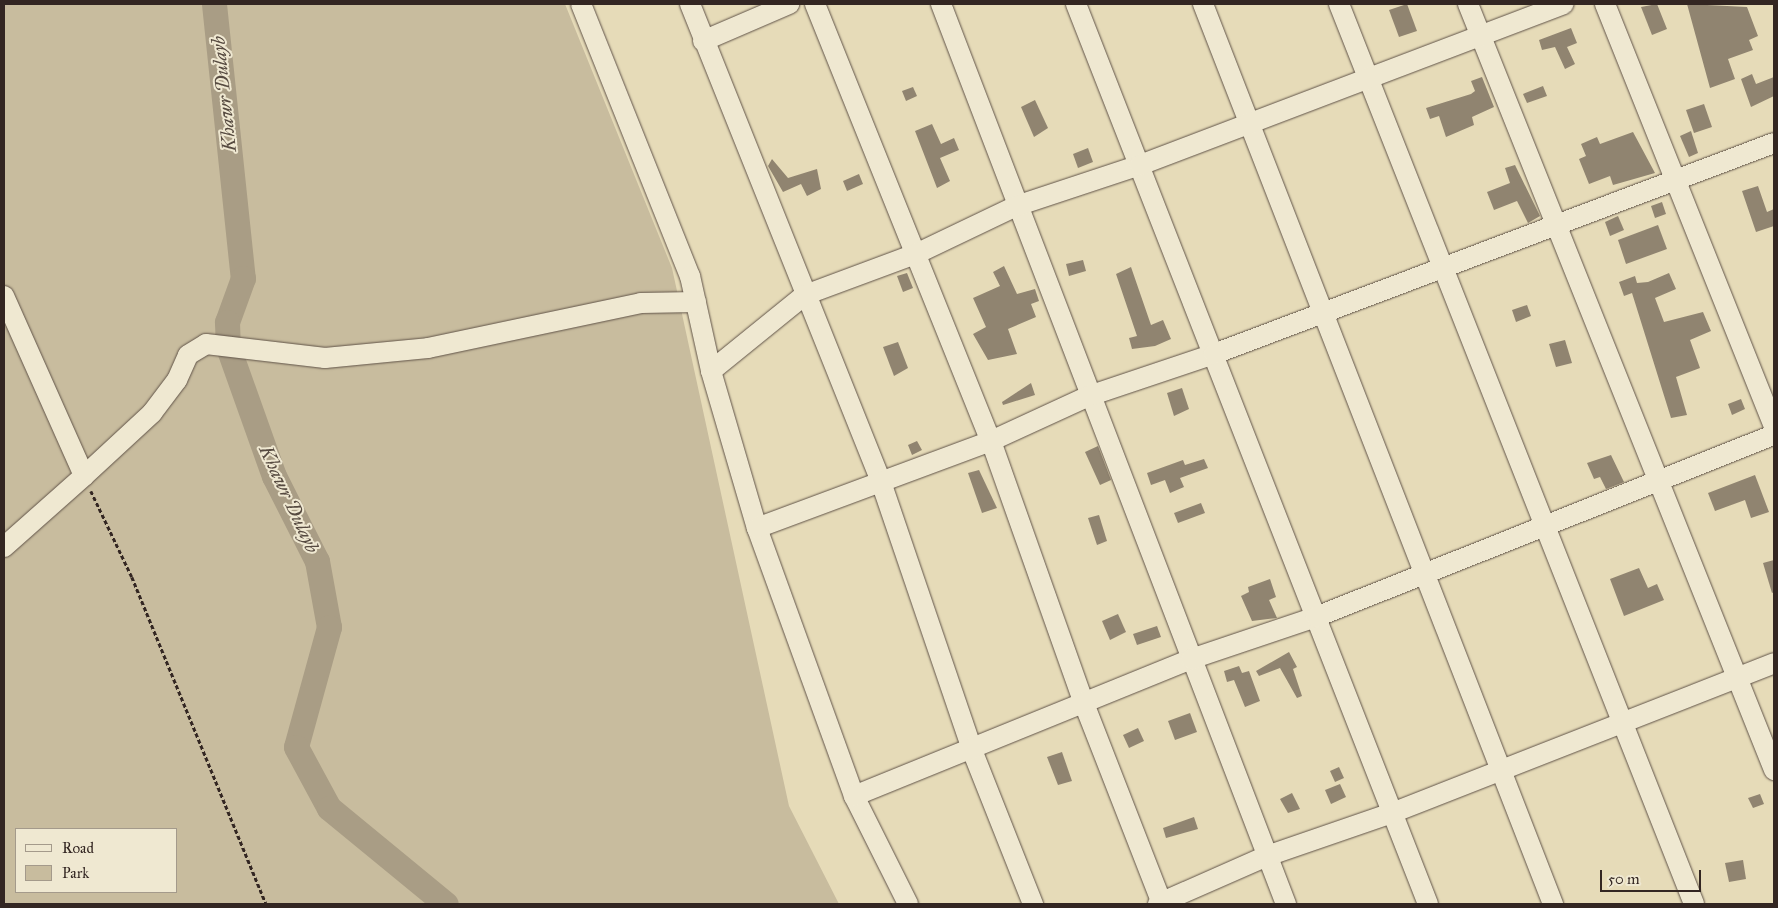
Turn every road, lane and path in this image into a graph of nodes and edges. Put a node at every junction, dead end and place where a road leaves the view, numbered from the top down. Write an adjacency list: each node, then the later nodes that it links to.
1 (581, 4): 25 (street)
2 (690, 4): 13 (street)
3 (789, 4): 13 (street)
4 (815, 4): 21 (street)
5 (941, 4): 19 (street)
6 (1076, 4): 17 (street)
7 (1203, 4): 15 (street)
8 (1339, 4): 14 (street)
9 (1468, 4): 12 (street)
10 (1563, 4): 12 (street)
11 (1605, 4): 18 (street)
12 (1481, 37): 14 (street); 20 (street)
13 (703, 41): 23 (street)
14 (1370, 79): 15 (street); 22 (street)
15 (1250, 124): 17 (street); 26 (street)
16 (1774, 143): 18 (street)
17 (1140, 165): 19 (street); 27 (street)
18 (1678, 179): 20 (street); 30 (street)
19 (1016, 206): 21 (street); 29 (street)
20 (1554, 225): 22 (street); 35 (street)
21 (918, 253): 23 (street); 32 (street)
22 (1443, 267): 26 (street); 36 (street)
23 (806, 295): 28 (street); 34 (street)
24 (4, 296): 33 (street)
25 (696, 302): 28 (street); 33 (street)
26 (1323, 313): 27 (street); 39 (street)
27 (1214, 354): 29 (street); 40 (street)
28 (711, 371): 37 (street)
29 (1089, 396): 32 (street); 41 (street)
30 (1774, 426)
31 (1774, 435): 35 (street)
32 (991, 441): 34 (street); 44 (street)
33 (84, 476): 38 (street); 52 (path)
34 (880, 479): 37 (street); 46 (street)
35 (1661, 481): 36 (street); 43 (street)
36 (1546, 527): 39 (street); 45 (street)
37 (757, 528): 49 (street)
38 (4, 547)
39 (1425, 574): 40 (street); 48 (street)
40 (1316, 617): 41 (street); 50 (street)
41 (1191, 660): 44 (street); 51 (street)
42 (1774, 663): 43 (street)
43 (1737, 679): 45 (street); 47 (street)
44 (1085, 706): 46 (street); 55 (street)
45 (1622, 723): 48 (street); 59 (street)
46 (972, 750): 49 (street); 54 (street)
47 (1774, 770)
48 (1501, 771): 50 (street); 58 (street)
49 (854, 796): 53 (street)
50 (1392, 813): 51 (street); 57 (street)
51 (1267, 856): 55 (street); 56 (street)
52 (266, 904)
53 (908, 904)
54 (1033, 904)
55 (1160, 904)
56 (1286, 904)
57 (1428, 904)
58 (1553, 904)
59 (1694, 904)

